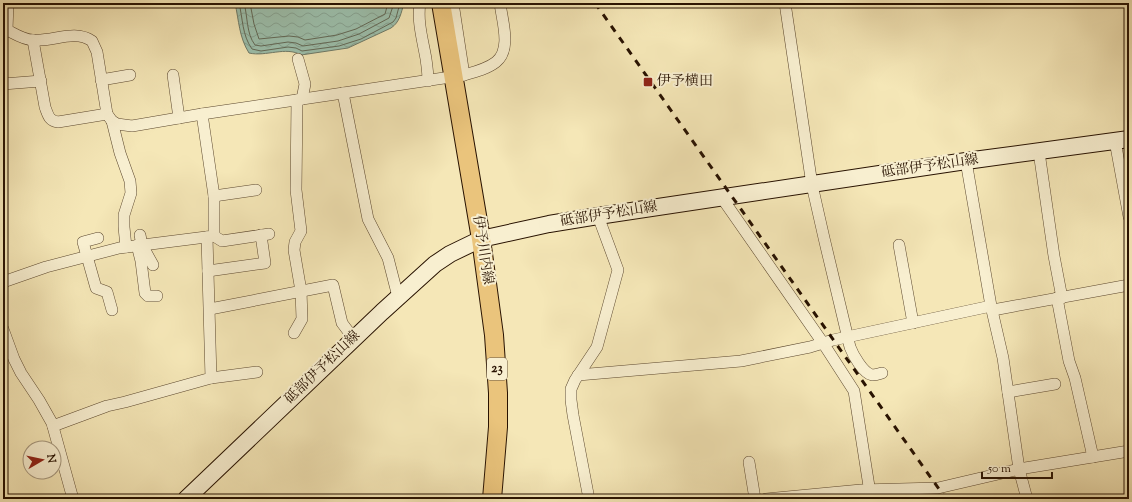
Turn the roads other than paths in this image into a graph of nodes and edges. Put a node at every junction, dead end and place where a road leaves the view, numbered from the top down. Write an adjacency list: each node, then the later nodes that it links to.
1 (8, 3): 7 (street)
2 (420, 3): 15 (street)
3 (441, 3): 12 (main road, 伊予川内線 / 23)
4 (453, 3): 12 (street)
5 (500, 3): 12 (street)
6 (785, 3): 25 (street)
7 (5, 32): 8 (street)
8 (33, 40): 13 (street); 14 (street)
9 (298, 59): 18 (street)
10 (130, 75): 13 (street)
11 (173, 75): 21 (street)
12 (459, 76): 15 (street); 33 (main road, 伊予川内線 / 23)
13 (101, 80): 20 (street)
14 (41, 81): 16 (street); 20 (street)
15 (428, 81): 17 (street)
16 (3, 84)
17 (343, 94): 18 (street); 43 (street)
18 (300, 100): 19 (street); 41 (street)
19 (202, 114): 21 (street); 27 (street)
20 (109, 118): 21 (street); 34 (street)
21 (179, 118)
22 (1122, 140): 23 (main road, 砥部伊予松山線); 30 (street)
23 (1039, 152): 24 (main road, 砥部伊予松山線); 44 (street)
24 (966, 161): 25 (main road, 砥部伊予松山線); 45 (street)
25 (812, 184): 28 (main road, 砥部伊予松山線); 51 (street)
26 (256, 190): 27 (street)
27 (214, 196): 31 (street)
28 (722, 198): 29 (main road, 砥部伊予松山線); 53 (street)
29 (598, 216): 33 (main road, 砥部伊予松山線); 56 (street)
30 (1129, 217)
31 (210, 236): 34 (street); 38 (street); 38 (street)
32 (98, 238): 36 (street)
33 (481, 239): 43 (main road, 砥部伊予松山線); 68 (main road, 伊予川内線 / 23)
34 (136, 243): 36 (street); 37 (street); 42 (street)
35 (899, 245): 48 (street)
36 (87, 256): 39 (street); 47 (street)
37 (153, 265)
38 (208, 272): 46 (street)
39 (3, 282)
40 (1129, 285): 44 (street)
41 (300, 291): 46 (street); 50 (street); 52 (street)
42 (157, 296)
43 (398, 297): 52 (main road, 砥部伊予松山線)
44 (1060, 298): 45 (street); 62 (street)
45 (992, 308): 48 (street); 59 (street)
46 (210, 309): 57 (street)
47 (112, 310)
48 (913, 323): 51 (street)
49 (3, 329): 60 (street)
50 (294, 333)
51 (848, 337): 53 (street); 55 (street)
52 (354, 339): 67 (main road, 砥部伊予松山線)
53 (823, 343): 56 (street); 65 (street)
54 (257, 372): 57 (street)
55 (882, 373)
56 (578, 375): 69 (street)
57 (211, 378): 60 (street)
58 (1055, 384): 59 (street)
59 (1008, 392): 64 (street)
60 (53, 426): 66 (street)
61 (1129, 451): 62 (street)
62 (1093, 457): 64 (street)
63 (749, 462): 70 (street)
64 (1019, 469): 65 (street); 72 (street)
65 (870, 495): 71 (street)
66 (73, 499)
67 (186, 499)
68 (492, 499)
69 (589, 499)
70 (755, 499)
71 (766, 499)
72 (1027, 499)

